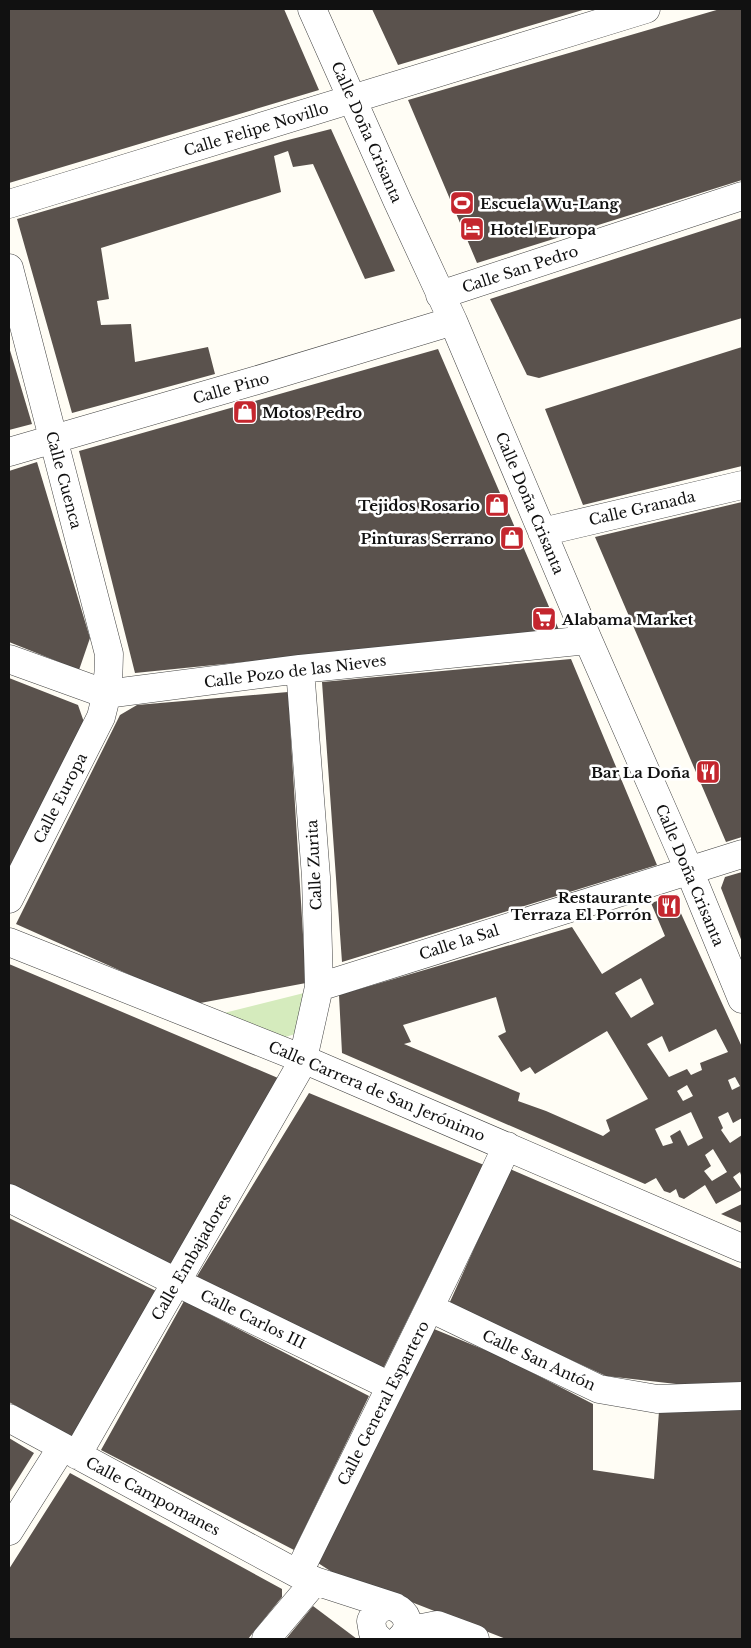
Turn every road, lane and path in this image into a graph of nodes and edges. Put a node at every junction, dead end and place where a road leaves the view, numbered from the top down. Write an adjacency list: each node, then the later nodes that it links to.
1 (312, 9): 3 (street, Calle Doña Crisanta)
2 (646, 9): 3 (street, Calle Felipe Novillo)
3 (351, 98): 5 (street, Calle Felipe Novillo); 7 (street, Calle Doña Crisanta)
4 (742, 196): 7 (street, Calle San Pedro)
5 (9, 204)
6 (9, 268): 9 (street, Calle Cuenca)
7 (440, 295): 8 (street, Calle Doña Crisanta)
8 (453, 321): 9 (street, Calle Pino); 12 (street, Calle Doña Crisanta)
9 (53, 439): 10 (street, Calle Pino); 16 (street, Calle Cuenca)
10 (9, 452)
11 (742, 484): 12 (street, Calle Granada)
12 (542, 532): 13 (street, Calle Doña Crisanta)
13 (588, 640): 15 (street, Calle Pozo de las Nieves); 18 (street, Calle Doña Crisanta)
14 (9, 659): 16 (street, Calle Pozo de las Nieves)
15 (300, 669): 16 (street, Calle Pozo de las Nieves); 21 (street, Calle Zurita)
16 (106, 694): 19 (street, Calle Europa)
17 (742, 854): 18 (street, Calle la Sal)
18 (689, 870): 21 (street, Calle la Sal); 22 (street, Calle Doña Crisanta)
19 (9, 899)
20 (9, 942): 23 (street, Calle Carrera de San Jerónimo)
21 (320, 987): 23 (street, Calle Zurita)
22 (742, 999)
23 (303, 1059): 24 (street, Calle Carrera de San Jerónimo); 27 (street, Calle Embajadores)
24 (507, 1146): 26 (street, Calle Carrera de San Jerónimo); 28 (street, Calle General Espartero)
25 (9, 1198): 27 (street, Calle Carlos III)
26 (742, 1248)
27 (176, 1282): 29 (street, Calle Carlos III); 32 (street, Calle Embajadores)
28 (430, 1308): 29 (street, Calle General Espartero); 30 (street, Calle San Antón)
29 (390, 1386): 34 (street, Calle General Espartero)
30 (742, 1396)
31 (9, 1418): 32 (street, Calle Campomanes)
32 (69, 1451): 33 (street, Calle Embajadores); 34 (street, Calle Campomanes)
33 (9, 1531)
34 (306, 1577): 35 (street, Calle Campomanes); 36 (street, Calle General Espartero)
35 (395, 1632): 37 (street)
36 (266, 1639)
37 (475, 1639)

